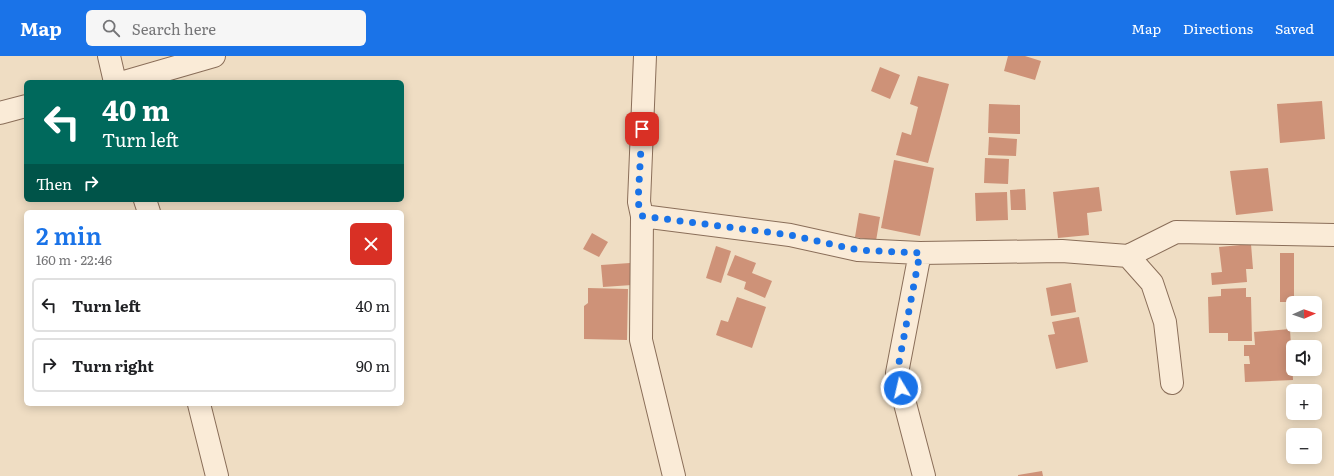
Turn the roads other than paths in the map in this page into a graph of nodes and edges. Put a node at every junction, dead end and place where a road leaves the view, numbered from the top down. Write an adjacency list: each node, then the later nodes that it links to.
1 (109, 56): 4 (street)
2 (214, 56): 5 (street)
3 (645, 56): 8 (street)
4 (115, 80)
5 (131, 80)
6 (24, 107): 7 (street)
7 (0, 113)
8 (642, 216): 10 (street); 15 (street)
9 (1334, 236): 11 (street)
10 (920, 253): 11 (street); 16 (street)
11 (1128, 256): 12 (street)
12 (1172, 383)
13 (200, 406): 14 (street)
14 (217, 476)
15 (674, 476)
16 (924, 476)

